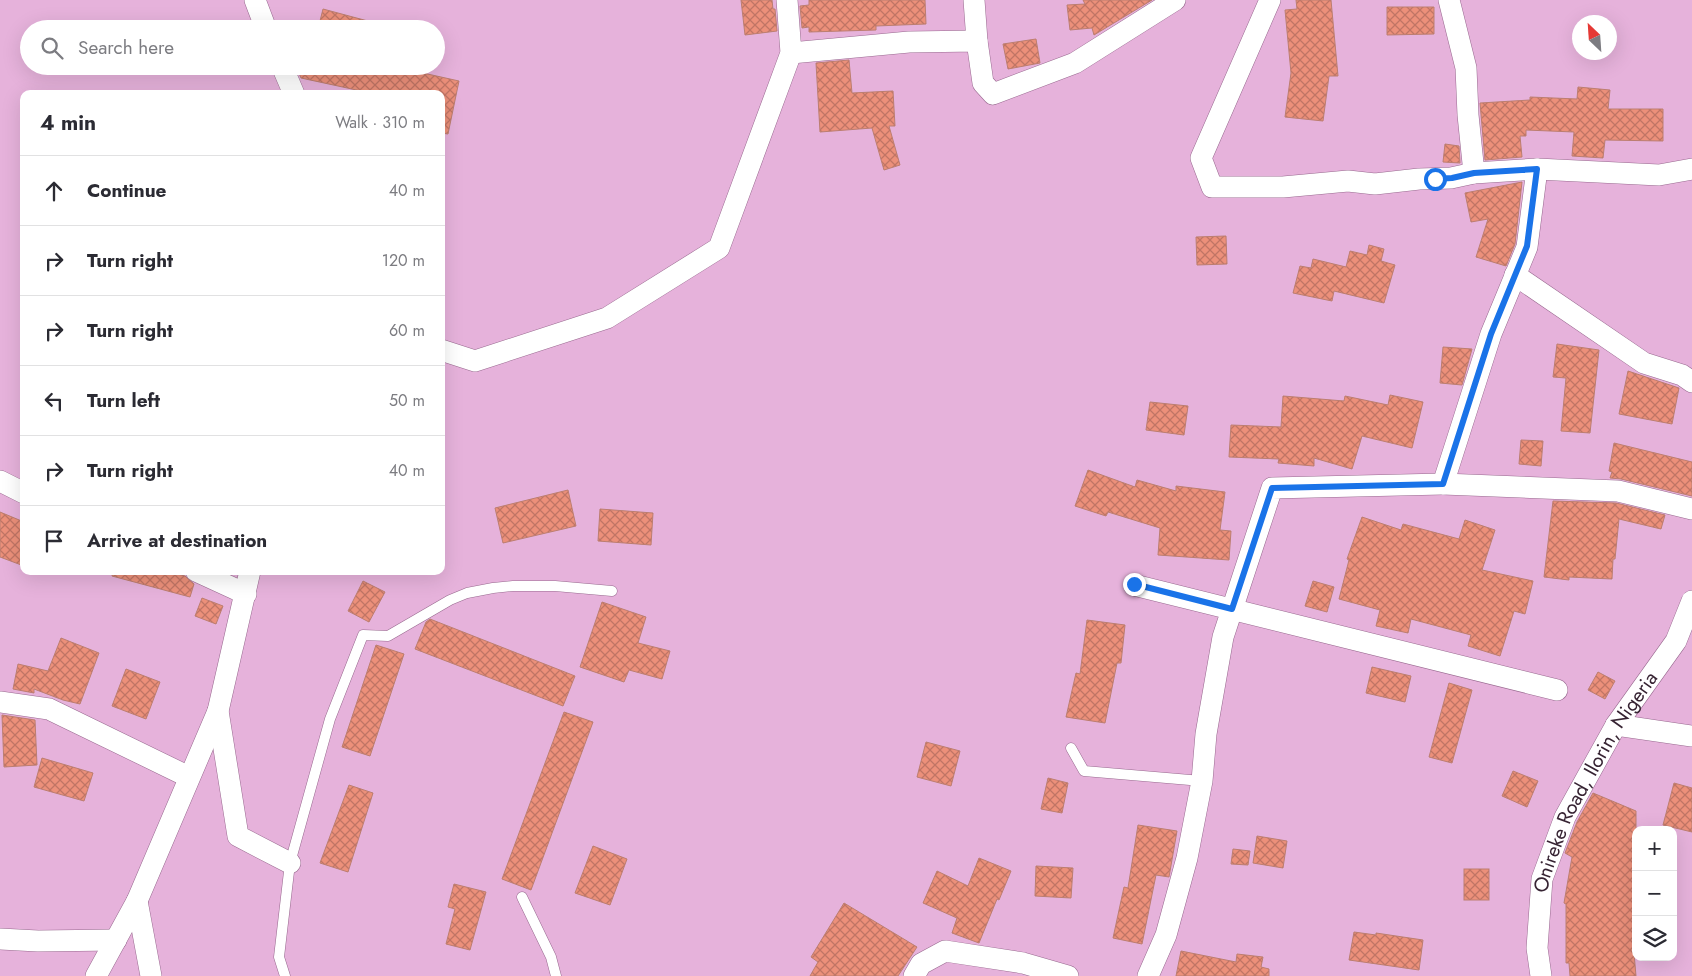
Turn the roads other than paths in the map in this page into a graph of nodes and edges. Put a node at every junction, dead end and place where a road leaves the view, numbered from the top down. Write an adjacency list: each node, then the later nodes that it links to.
1 (255, 0): 7 (street)
2 (787, 0): 9 (street)
3 (974, 0): 8 (street)
4 (1175, 0): 8 (street)
5 (1270, 0): 14 (street)
6 (1448, 0): 14 (street)
7 (263, 20)
8 (977, 41): 9 (street)
9 (791, 53): 16 (street)
10 (286, 75): 11 (street)
11 (292, 90)
12 (1537, 169): 13 (street); 14 (street); 15 (street)
13 (1692, 169)
14 (1474, 173)
15 (1516, 275): 17 (street); 19 (street)
16 (445, 351)
17 (1692, 382)
18 (0, 482): 20 (street)
19 (1443, 484): 21 (street); 28 (street)
20 (20, 491)
21 (1692, 509)
22 (205, 575): 26 (street)
23 (249, 575): 26 (street)
24 (1134, 584): 28 (street)
25 (612, 591): 37 (lane)
26 (246, 594): 31 (street)
27 (1692, 601): 32 (street, Onireke Road, Ilorin, Nigeria)
28 (1232, 609): 29 (street); 36 (street)
29 (1556, 690)
30 (0, 702): 35 (street)
31 (218, 711): 35 (street); 37 (street)
32 (1616, 725): 33 (street); 49 (street, Onireke Road, Ilorin, Nigeria)
33 (1692, 736)
34 (1071, 748): 36 (lane)
35 (190, 777): 39 (street)
36 (1202, 781): 48 (street)
37 (290, 863): 44 (lane)
38 (522, 897): 45 (lane)
39 (136, 900): 41 (street); 43 (street)
40 (0, 939): 41 (street)
41 (116, 940): 42 (street)
42 (96, 976)
43 (151, 976)
44 (284, 976)
45 (556, 976)
46 (914, 976): 47 (street)
47 (1068, 976)
48 (1148, 976)
49 (1541, 976)

